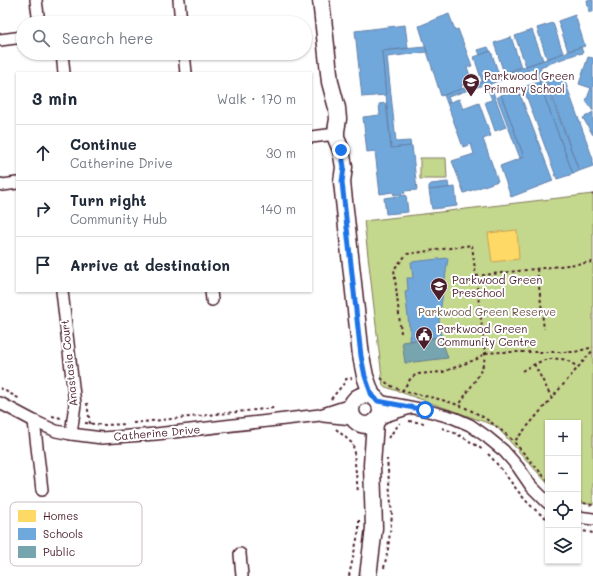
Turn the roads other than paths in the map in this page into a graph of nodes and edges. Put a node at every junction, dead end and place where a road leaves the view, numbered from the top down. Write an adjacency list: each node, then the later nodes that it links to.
1 (36, 0): 4 (street)
2 (178, 0): 5 (street)
3 (321, 0): 12 (street)
4 (38, 16)
5 (180, 16)
6 (16, 38): 7 (street)
7 (0, 40)
8 (63, 60): 10 (street)
9 (185, 60): 11 (street)
10 (64, 72)
11 (186, 72)
12 (324, 135): 16 (street)
13 (16, 183): 14 (street)
14 (0, 184)
15 (62, 292): 22 (street, Anastasia Court)
16 (361, 377): 17 (street); 20 (street)
17 (375, 399): 19 (street, Catherine Drive); 20 (street); 20 (street)
18 (0, 403): 21 (street, Catherine Drive)
19 (403, 411): 20 (street, Catherine Drive); 24 (street, Catherine Drive)
20 (362, 415): 22 (street, Catherine Drive); 29 (street)
21 (34, 421): 22 (street, Catherine Drive); 23 (street)
22 (71, 434)
23 (42, 490)
24 (545, 500)
25 (581, 518): 26 (street)
26 (593, 520)
27 (240, 554): 28 (street)
28 (242, 576)
29 (368, 576)

